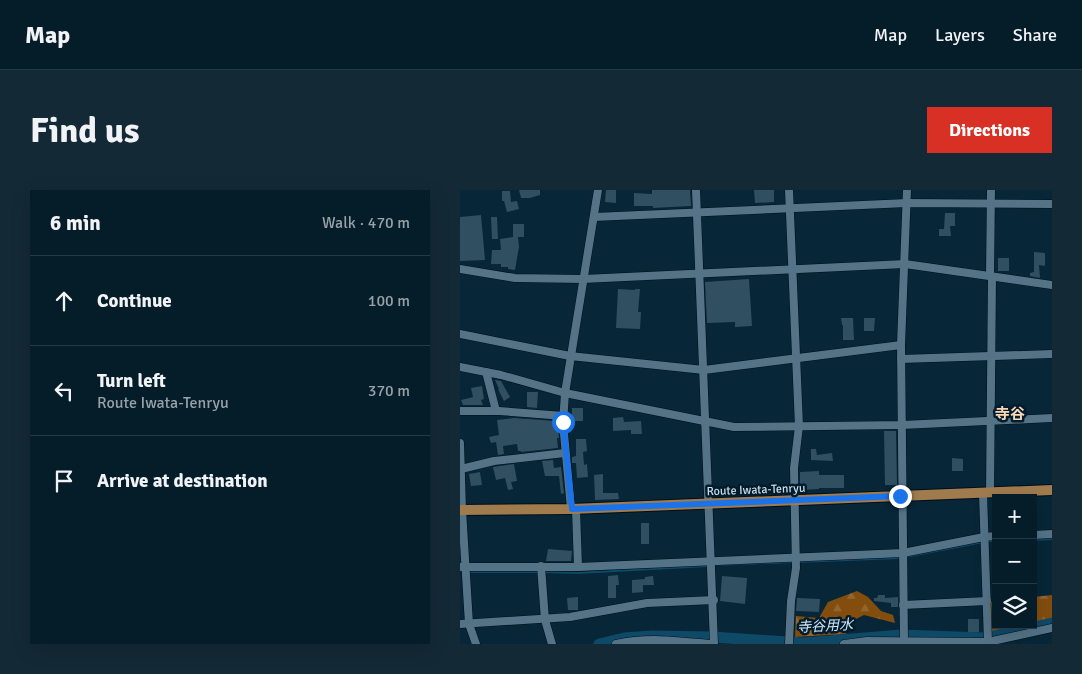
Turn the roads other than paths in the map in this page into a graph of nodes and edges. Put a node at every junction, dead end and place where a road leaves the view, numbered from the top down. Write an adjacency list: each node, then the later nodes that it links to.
1 (598, 190): 11 (street)
2 (696, 190): 10 (street)
3 (789, 190): 9 (street)
4 (907, 190): 6 (street)
5 (991, 190): 7 (street)
6 (907, 204): 7 (street); 9 (street); 12 (street)
7 (991, 204): 8 (street); 16 (street)
8 (1052, 204)
9 (790, 208): 10 (street); 14 (street)
10 (697, 211): 11 (street); 15 (street)
11 (594, 217): 17 (street)
12 (905, 264): 14 (street); 16 (street); 20 (street)
13 (460, 269): 17 (street)
14 (792, 270): 15 (street); 24 (street)
15 (700, 274): 17 (street); 27 (street)
16 (991, 276): 18 (street); 23 (street)
17 (583, 279): 22 (street)
18 (1052, 285)
19 (460, 334): 22 (street)
20 (901, 345): 24 (street); 25 (street)
21 (1052, 354): 23 (street)
22 (570, 356): 27 (street); 29 (street)
23 (991, 356): 25 (street); 34 (street)
24 (796, 357): 27 (street); 37 (street)
25 (901, 359): 36 (street)
26 (460, 368): 28 (street)
27 (704, 370): 35 (street)
28 (486, 372): 29 (street); 31 (street)
29 (565, 393): 32 (street); 35 (street)
30 (460, 411): 31 (street)
31 (496, 411): 32 (street)
32 (564, 416): 39 (street)
33 (1052, 418): 34 (street)
34 (990, 420): 36 (street); 42 (street)
35 (706, 422): 37 (street); 45 (street)
36 (902, 425): 37 (street); 43 (street)
37 (799, 426): 44 (street)
38 (460, 443): 40 (street)
39 (565, 453): 40 (street); 46 (street)
40 (461, 469): 47 (street)
41 (1052, 490): 42 (main road, Route Iwata-Tenryu)
42 (986, 493): 43 (main road, Route Iwata-Tenryu); 51 (street)
43 (903, 496): 44 (main road, Route Iwata-Tenryu); 52 (street)
44 (794, 500): 45 (main road, Route Iwata-Tenryu); 53 (street)
45 (710, 504): 46 (main road, Route Iwata-Tenryu); 54 (street)
46 (574, 509): 47 (main road, Route Iwata-Tenryu); 57 (street)
47 (461, 510): 56 (street)
48 (1052, 534): 49 (street)
49 (1037, 535)
50 (992, 536): 51 (street)
51 (984, 537): 52 (street); 59 (street)
52 (903, 553): 53 (street); 60 (street)
53 (796, 558): 54 (street); 72 (street)
54 (712, 561): 57 (street); 58 (street)
55 (541, 566): 56 (street); 57 (street); 61 (street)
56 (463, 567): 63 (street)
57 (578, 567)
58 (714, 600): 61 (street); 71 (street)
59 (987, 601): 60 (street); 66 (street)
60 (903, 604): 65 (street)
61 (545, 620): 63 (street); 68 (street)
62 (460, 624): 63 (street)
63 (469, 624): 67 (street)
64 (1052, 628): 66 (street)
65 (903, 642): 66 (street); 73 (street)
66 (988, 642)
67 (476, 644)
68 (552, 644)
69 (616, 644): 70 (street)
70 (710, 644)
71 (714, 644)
72 (789, 644)
73 (844, 644)

